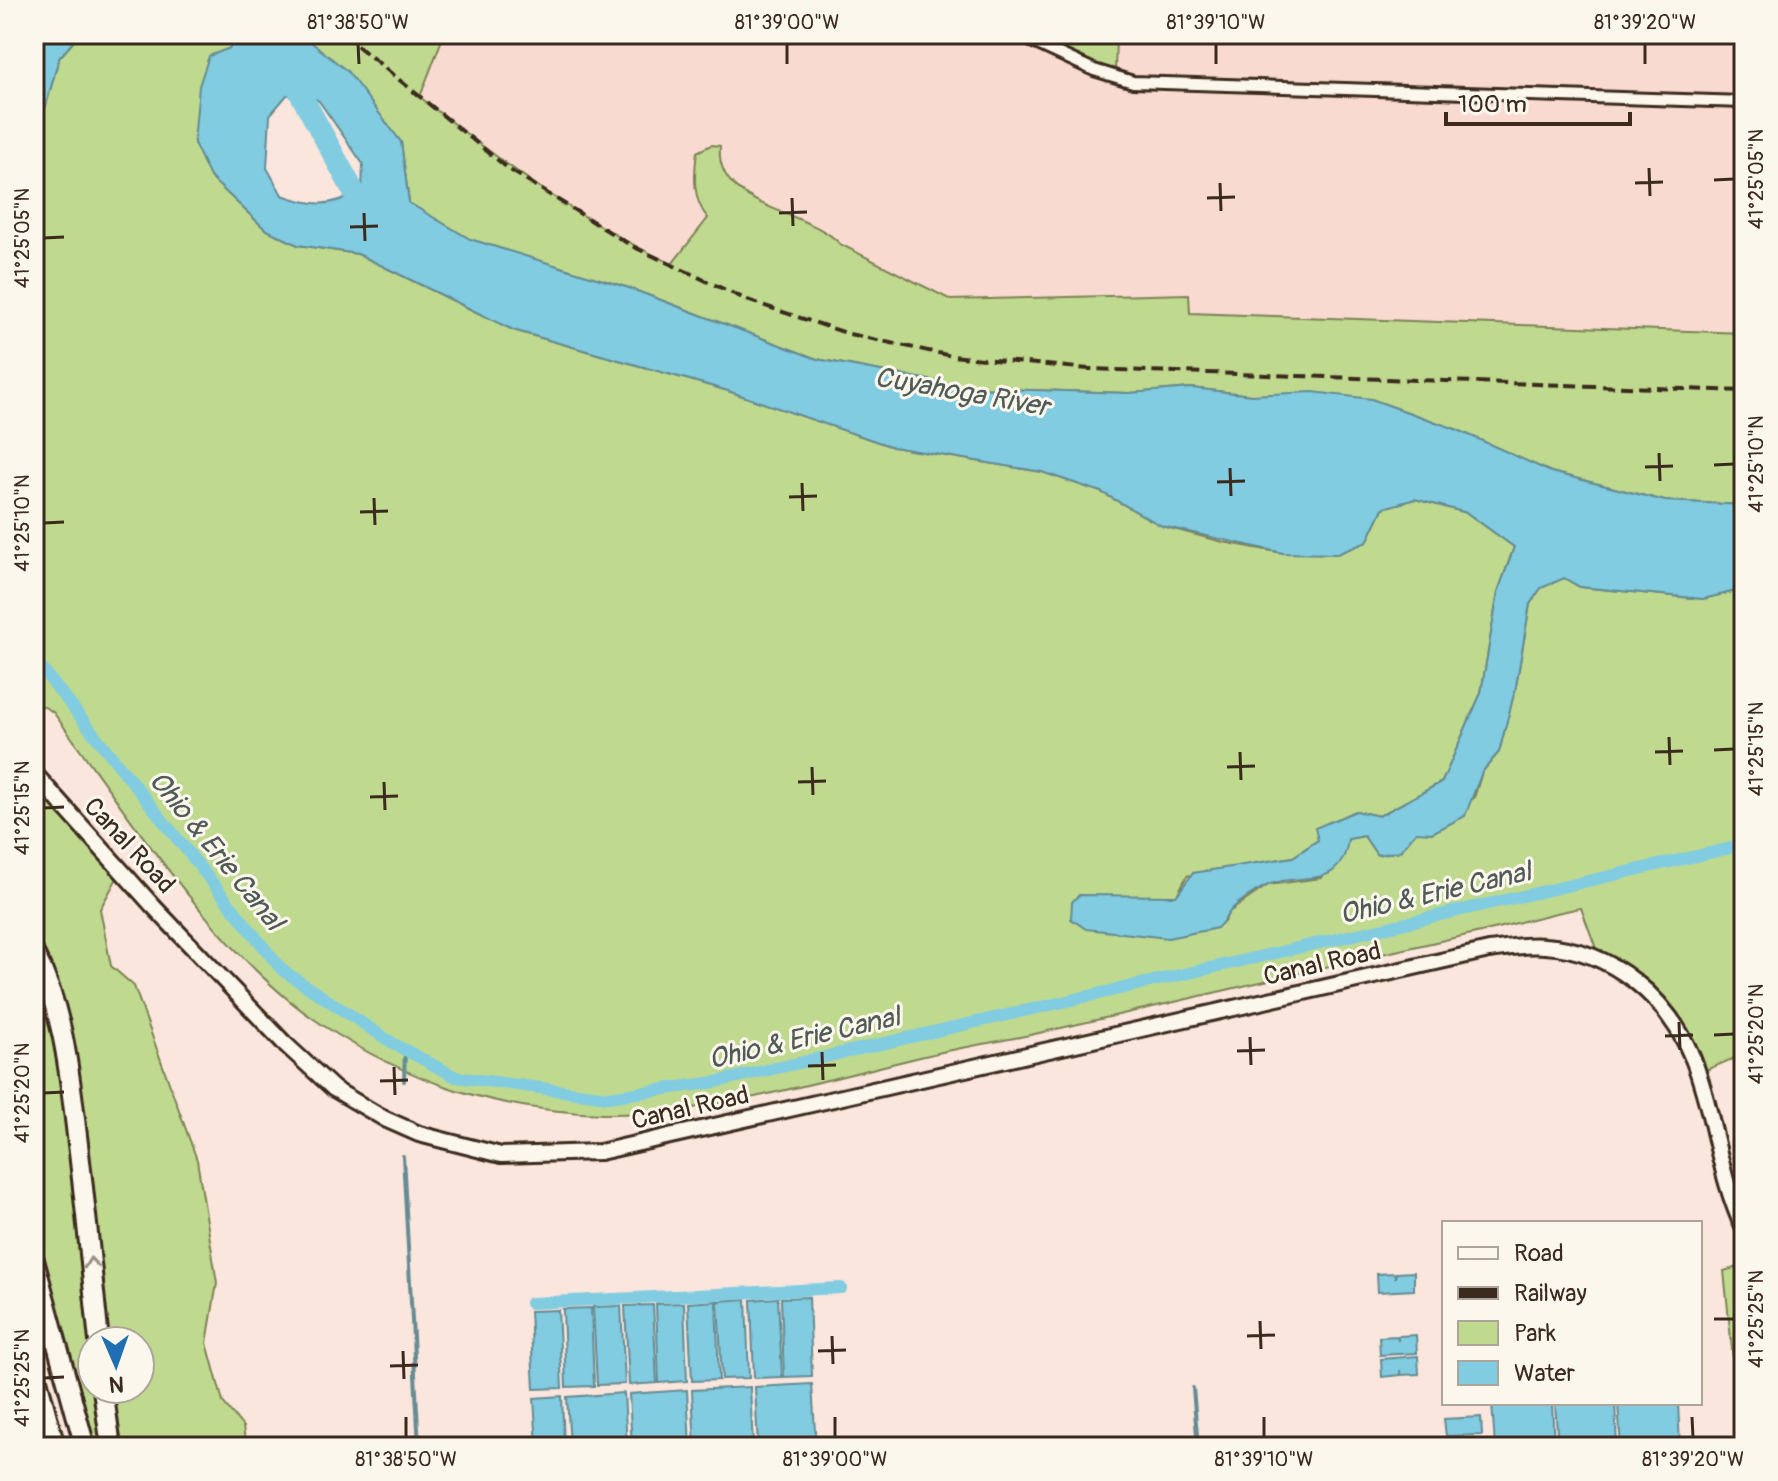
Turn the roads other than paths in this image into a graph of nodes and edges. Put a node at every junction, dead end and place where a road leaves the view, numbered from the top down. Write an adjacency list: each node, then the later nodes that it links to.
1 (1016, 34): 2 (street)
2 (1744, 102)
3 (34, 773): 5 (street, Canal Road)
4 (34, 953): 7 (highway, one-way to 4)
5 (1744, 1229)
6 (34, 1260): 12 (highway)
7 (97, 1325)
8 (34, 1368): 11 (highway)
9 (34, 1395): 11 (highway)
10 (105, 1405): 13 (highway)
11 (53, 1447)
12 (85, 1447)
13 (111, 1447)

